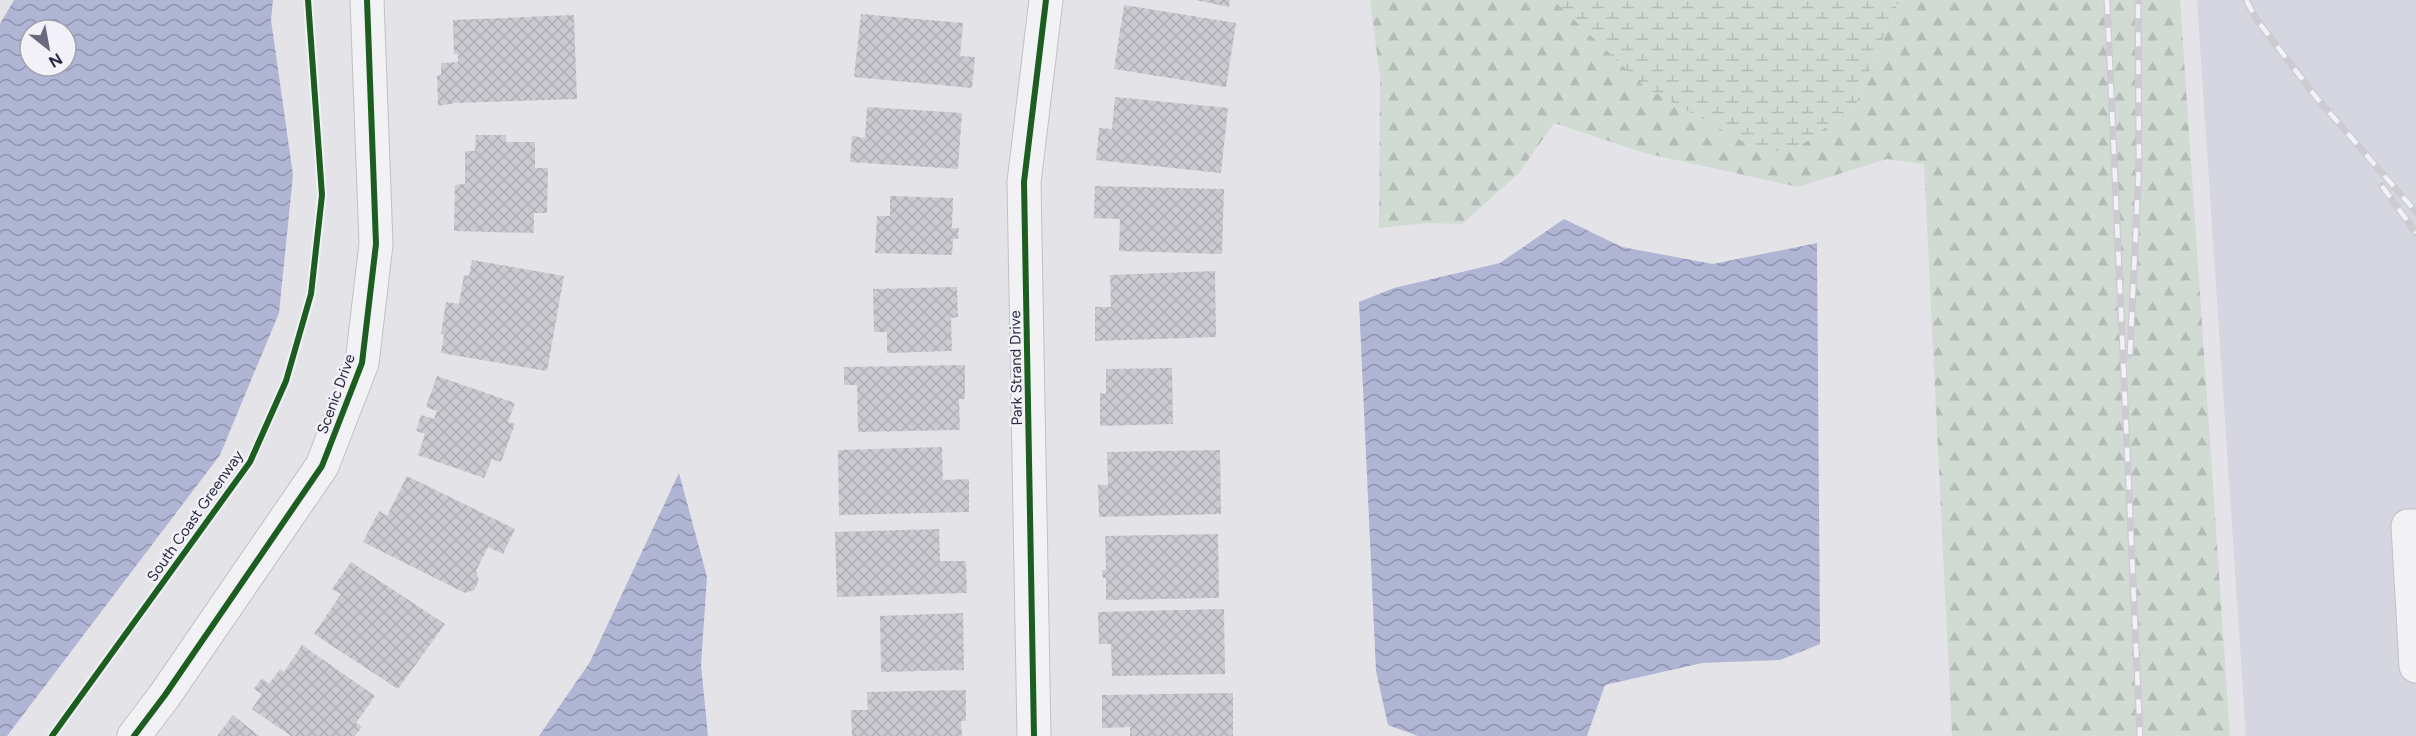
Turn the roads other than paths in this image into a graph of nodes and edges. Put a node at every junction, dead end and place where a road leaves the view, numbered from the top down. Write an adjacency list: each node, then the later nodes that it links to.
1 (367, 0): 5 (street, Scenic Drive)
2 (1046, 0): 6 (street, Park Strand Drive)
3 (2416, 525): 4 (street)
4 (2416, 666)
5 (134, 736)
6 (1034, 736)

